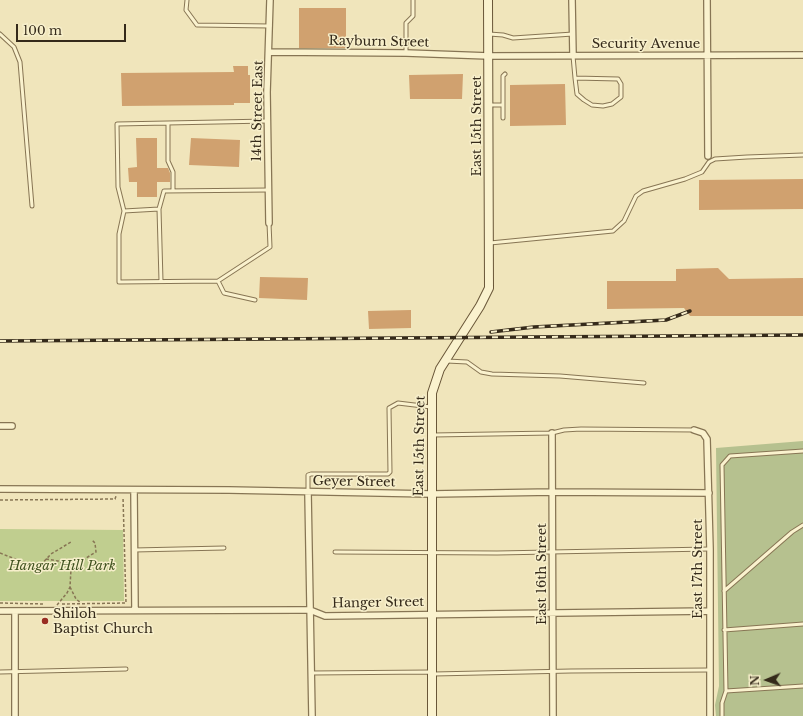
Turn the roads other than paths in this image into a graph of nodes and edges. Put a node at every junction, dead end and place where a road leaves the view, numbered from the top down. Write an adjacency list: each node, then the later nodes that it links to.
1 (187, 0): 7 (lane)
2 (270, 0): 7 (street, 14th Street East)
3 (413, 0): 12 (lane)
4 (488, 0): 9 (street, East 15th Street)
5 (572, 0): 10 (street)
6 (708, 0): 14 (street)
7 (270, 26): 11 (street, 14th Street East)
8 (0, 34): 28 (lane)
9 (489, 34): 10 (lane); 16 (street, East 15th Street)
10 (573, 34): 13 (street)
11 (270, 52): 12 (street, Rayburn Street); 22 (street, 14th Street East)
12 (406, 53): 16 (street, Rayburn Street)
13 (573, 55): 14 (street, Security Avenue); 16 (street, Security Avenue); 18 (lane)
14 (709, 55): 15 (street, Security Avenue); 25 (street)
15 (803, 55)
16 (489, 56): 19 (street, East 15th Street)
17 (505, 74): 20 (lane)
18 (575, 78): 18 (lane)
19 (489, 104): 20 (lane); 32 (street, East 15th Street)
20 (503, 105): 21 (lane)
21 (503, 118)
22 (268, 121): 23 (lane); 26 (street, 14th Street East)
23 (168, 123): 27 (lane); 30 (lane)
24 (803, 155): 25 (lane)
25 (709, 159): 32 (lane)
26 (268, 190): 27 (lane); 31 (street, 14th Street East)
27 (173, 191): 29 (lane)
28 (32, 206)
29 (159, 209): 30 (lane); 34 (lane)
30 (124, 211): 34 (lane)
31 (269, 223): 33 (lane)
32 (489, 243): 36 (street, East 15th Street)
33 (218, 281): 34 (lane); 35 (lane)
34 (161, 282)
35 (255, 300)
36 (445, 361): 37 (lane); 38 (street, East 15th Street)
37 (644, 383)
38 (431, 407): 43 (street, East 15th Street); 48 (lane)
39 (0, 426): 40 (street)
40 (12, 426)
41 (694, 430): 42 (lane); 49 (street, East 17th Street)
42 (552, 433): 43 (lane); 47 (street, East 16th Street)
43 (431, 435): 50 (street, East 15th Street)
44 (803, 451): 58 (lane)
45 (0, 489): 46 (street, Geyer Street)
46 (134, 490): 48 (street, Geyer Street); 54 (street)
47 (553, 492): 49 (street, Geyer Street); 50 (street, Geyer Street); 55 (street, East 16th Street)
48 (308, 493): 50 (street, Geyer Street); 60 (street)
49 (709, 493): 53 (street, East 17th Street)
50 (431, 494): 57 (street, East 15th Street)
51 (803, 525): 58 (lane)
52 (224, 548): 54 (lane)
53 (710, 549): 55 (lane); 63 (street, East 17th Street)
54 (134, 550): 59 (street)
55 (552, 551): 57 (lane); 64 (street, East 16th Street)
56 (335, 552): 57 (lane)
57 (432, 552): 65 (street, East 15th Street)
58 (724, 591): 67 (lane)
59 (135, 610): 60 (street, Hanger Street); 62 (street, Hanger Street)
60 (310, 610): 65 (street, Hanger Street); 73 (street)
61 (0, 611): 62 (street, Hanger Street)
62 (15, 611): 72 (street)
63 (709, 611): 64 (street, Hanger Street); 69 (street, East 17th Street)
64 (552, 612): 65 (street, Hanger Street); 70 (street, East 16th Street)
65 (432, 613): 74 (street, East 15th Street)
66 (803, 624): 67 (lane)
67 (724, 630): 76 (lane)
68 (126, 669): 72 (lane)
69 (710, 670): 70 (lane); 81 (street, East 17th Street)
70 (552, 671): 74 (lane); 80 (street, East 16th Street)
71 (0, 672): 72 (lane)
72 (14, 672): 77 (street)
73 (312, 673): 74 (lane); 78 (street)
74 (432, 673): 79 (street, East 15th Street)
75 (803, 686): 76 (lane)
76 (726, 691): 82 (lane)
77 (14, 716)
78 (312, 716)
79 (432, 716)
80 (553, 716)
81 (710, 716)
82 (722, 716)

